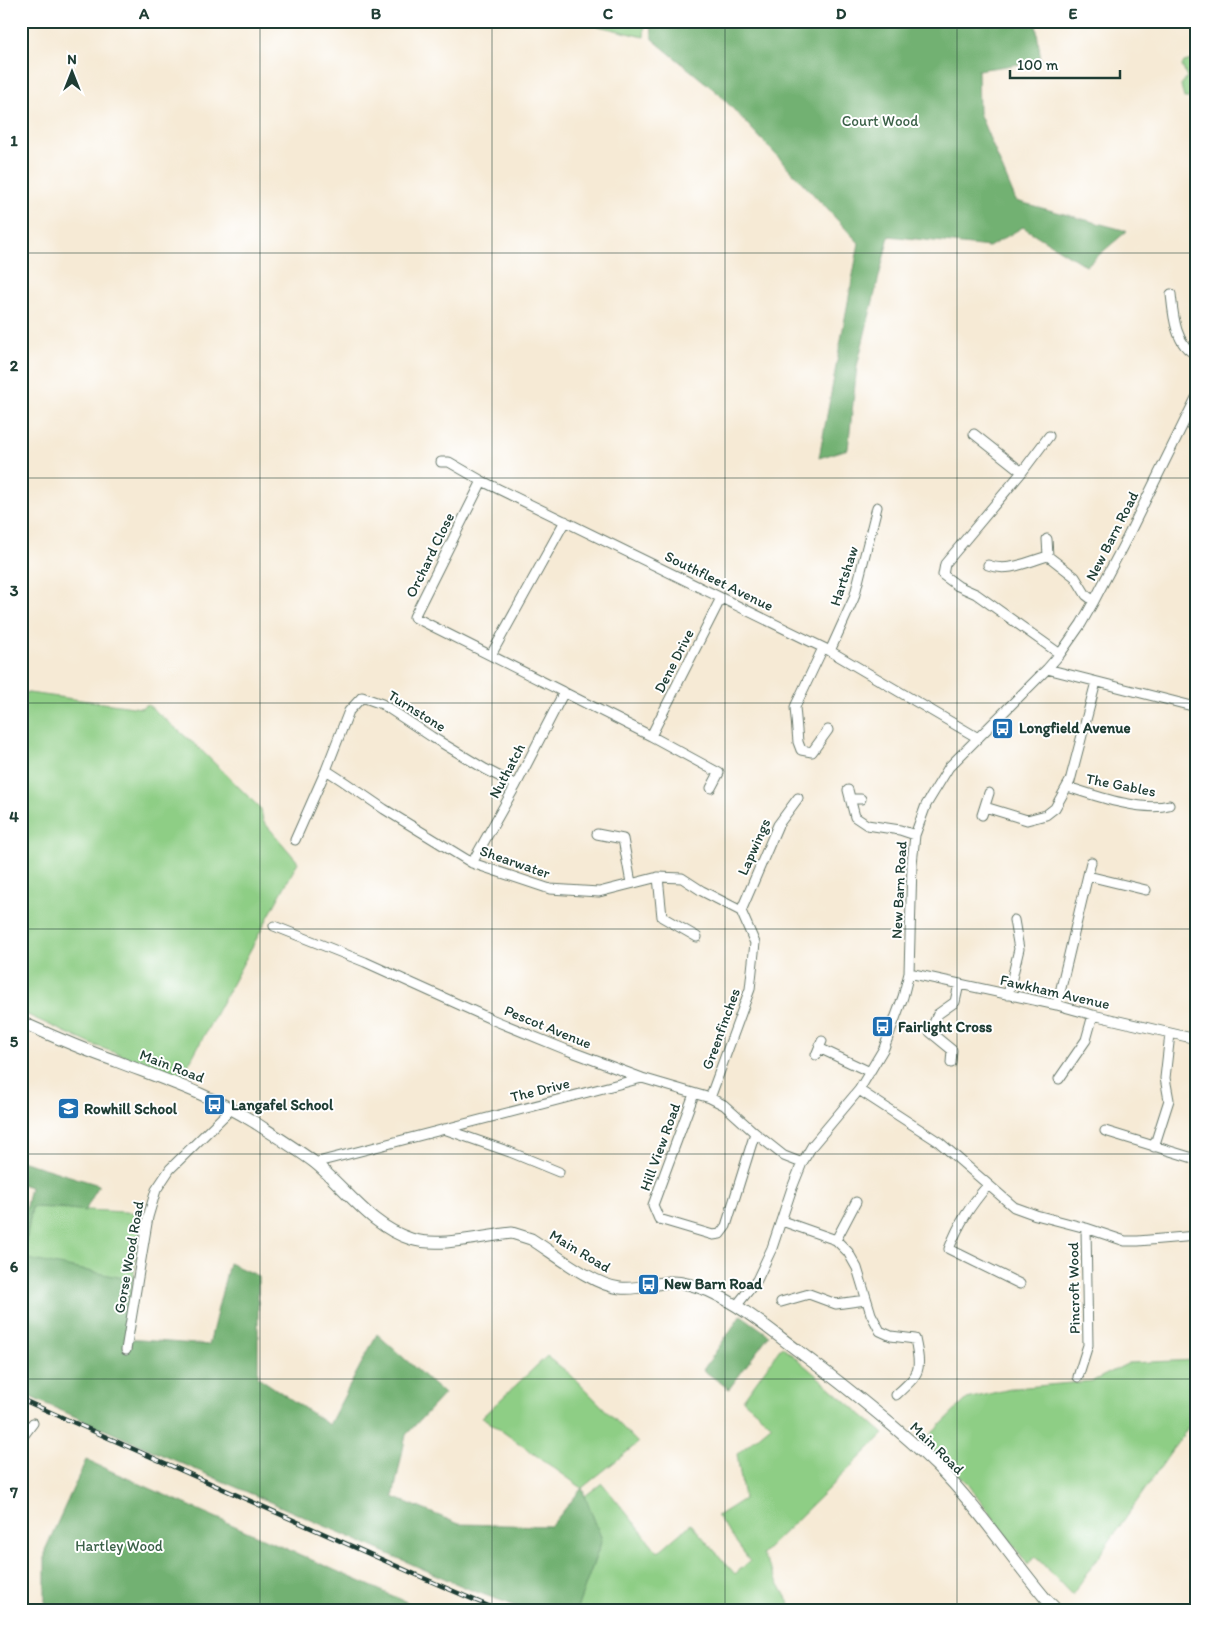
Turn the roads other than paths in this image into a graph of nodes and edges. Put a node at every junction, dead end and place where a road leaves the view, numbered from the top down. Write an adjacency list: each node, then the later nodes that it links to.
1 (1171, 294): 2 (street)
2 (1196, 354)
3 (1196, 398): 15 (street, New Barn Road)
4 (974, 434): 7 (street)
5 (1049, 436): 7 (street)
6 (441, 462): 8 (street, Southfleet Avenue)
7 (1022, 472): 17 (street)
8 (482, 481): 10 (street, Southfleet Avenue); 18 (street, Orchard Close)
9 (877, 507): 16 (street, Hartshaw)
10 (565, 521): 14 (street, Southfleet Avenue); 18 (street)
11 (1047, 539): 12 (street)
12 (1048, 556): 13 (street); 15 (street)
13 (988, 566)
14 (721, 598): 16 (street, Southfleet Avenue); 24 (street, Dene Drive)
15 (1094, 601): 17 (street, New Barn Road)
16 (826, 650): 23 (street, Hartshaw); 25 (street, Southfleet Avenue)
17 (1060, 654): 19 (street, New Barn Road)
18 (491, 655): 21 (street, Orchard Close)
19 (1047, 669): 20 (street); 25 (street, New Barn Road)
20 (1096, 682): 22 (street); 28 (street)
21 (564, 692): 24 (street); 27 (street, Nuthatch)
22 (1196, 706)
23 (828, 730)
24 (651, 736): 29 (street)
25 (978, 738): 35 (street, New Barn Road)
26 (326, 770): 27 (street, Turnstone); 36 (street, Turnstone); 38 (street, Shearwater)
27 (516, 785): 38 (street, Nuthatch)
28 (1068, 787): 30 (street); 33 (street, The Gables)
29 (711, 788)
30 (989, 793)
31 (798, 798): 43 (street, Lapwings)
32 (861, 799): 35 (street)
33 (1170, 805)
34 (597, 834): 41 (street)
35 (915, 835): 47 (street, New Barn Road)
36 (295, 840)
37 (1091, 862): 39 (street)
38 (472, 863): 41 (street, Shearwater)
39 (1088, 876): 42 (street); 50 (street)
40 (658, 877): 41 (street, Shearwater); 43 (street, Shearwater); 46 (street)
41 (631, 883)
42 (1146, 890)
43 (741, 911): 62 (street, Greenfinches)
44 (1014, 920): 49 (street)
45 (274, 926): 58 (street, Pescot Avenue)
46 (697, 937)
47 (909, 973): 48 (street, Fawkham Avenue); 57 (street, New Barn Road)
48 (960, 984): 49 (street, Fawkham Avenue); 56 (street)
49 (1008, 995): 50 (street, Fawkham Avenue)
50 (1057, 1005): 51 (street, Fawkham Avenue)
51 (1093, 1015): 53 (street, Fawkham Avenue); 59 (street)
52 (21, 1022): 63 (main road, Main Road)
53 (1170, 1034): 54 (street, Fawkham Avenue); 67 (street)
54 (1196, 1039)
55 (819, 1048): 57 (street)
56 (951, 1064)
57 (870, 1072): 60 (street, New Barn Road)
58 (642, 1078): 61 (street, Pescot Avenue); 64 (street, The Drive)
59 (1059, 1079)
60 (859, 1090): 70 (street, New Barn Road); 72 (street)
61 (694, 1094): 62 (street, Pescot Avenue); 66 (street, Hill View Road)
62 (710, 1098): 66 (street, Pescot Avenue)
63 (231, 1110): 69 (main road, Main Road); 82 (street, Gorse Wood Road)
64 (444, 1129): 69 (street, The Drive); 71 (street)
65 (1105, 1131): 67 (street)
66 (755, 1133): 70 (street, Pescot Avenue)
67 (1154, 1147): 68 (street)
68 (1196, 1159)
69 (314, 1163): 81 (main road, Main Road)
70 (802, 1163): 74 (street, New Barn Road)
71 (559, 1172)
72 (988, 1184): 75 (street, Pincroft Wood); 78 (street)
73 (856, 1202): 77 (street)
74 (782, 1221): 77 (street); 81 (street, New Barn Road)
75 (1086, 1228): 76 (street, Pincroft Wood); 83 (street, Pincroft Wood)
76 (1196, 1236)
77 (836, 1240): 79 (street)
78 (1020, 1284)
79 (866, 1300): 80 (street); 84 (street)
80 (781, 1302)
81 (737, 1305): 87 (main road, Main Road)
82 (126, 1350)
83 (1078, 1377)
84 (896, 1396)
85 (33, 1423): 86 (street)
86 (21, 1439)
87 (1058, 1611)

